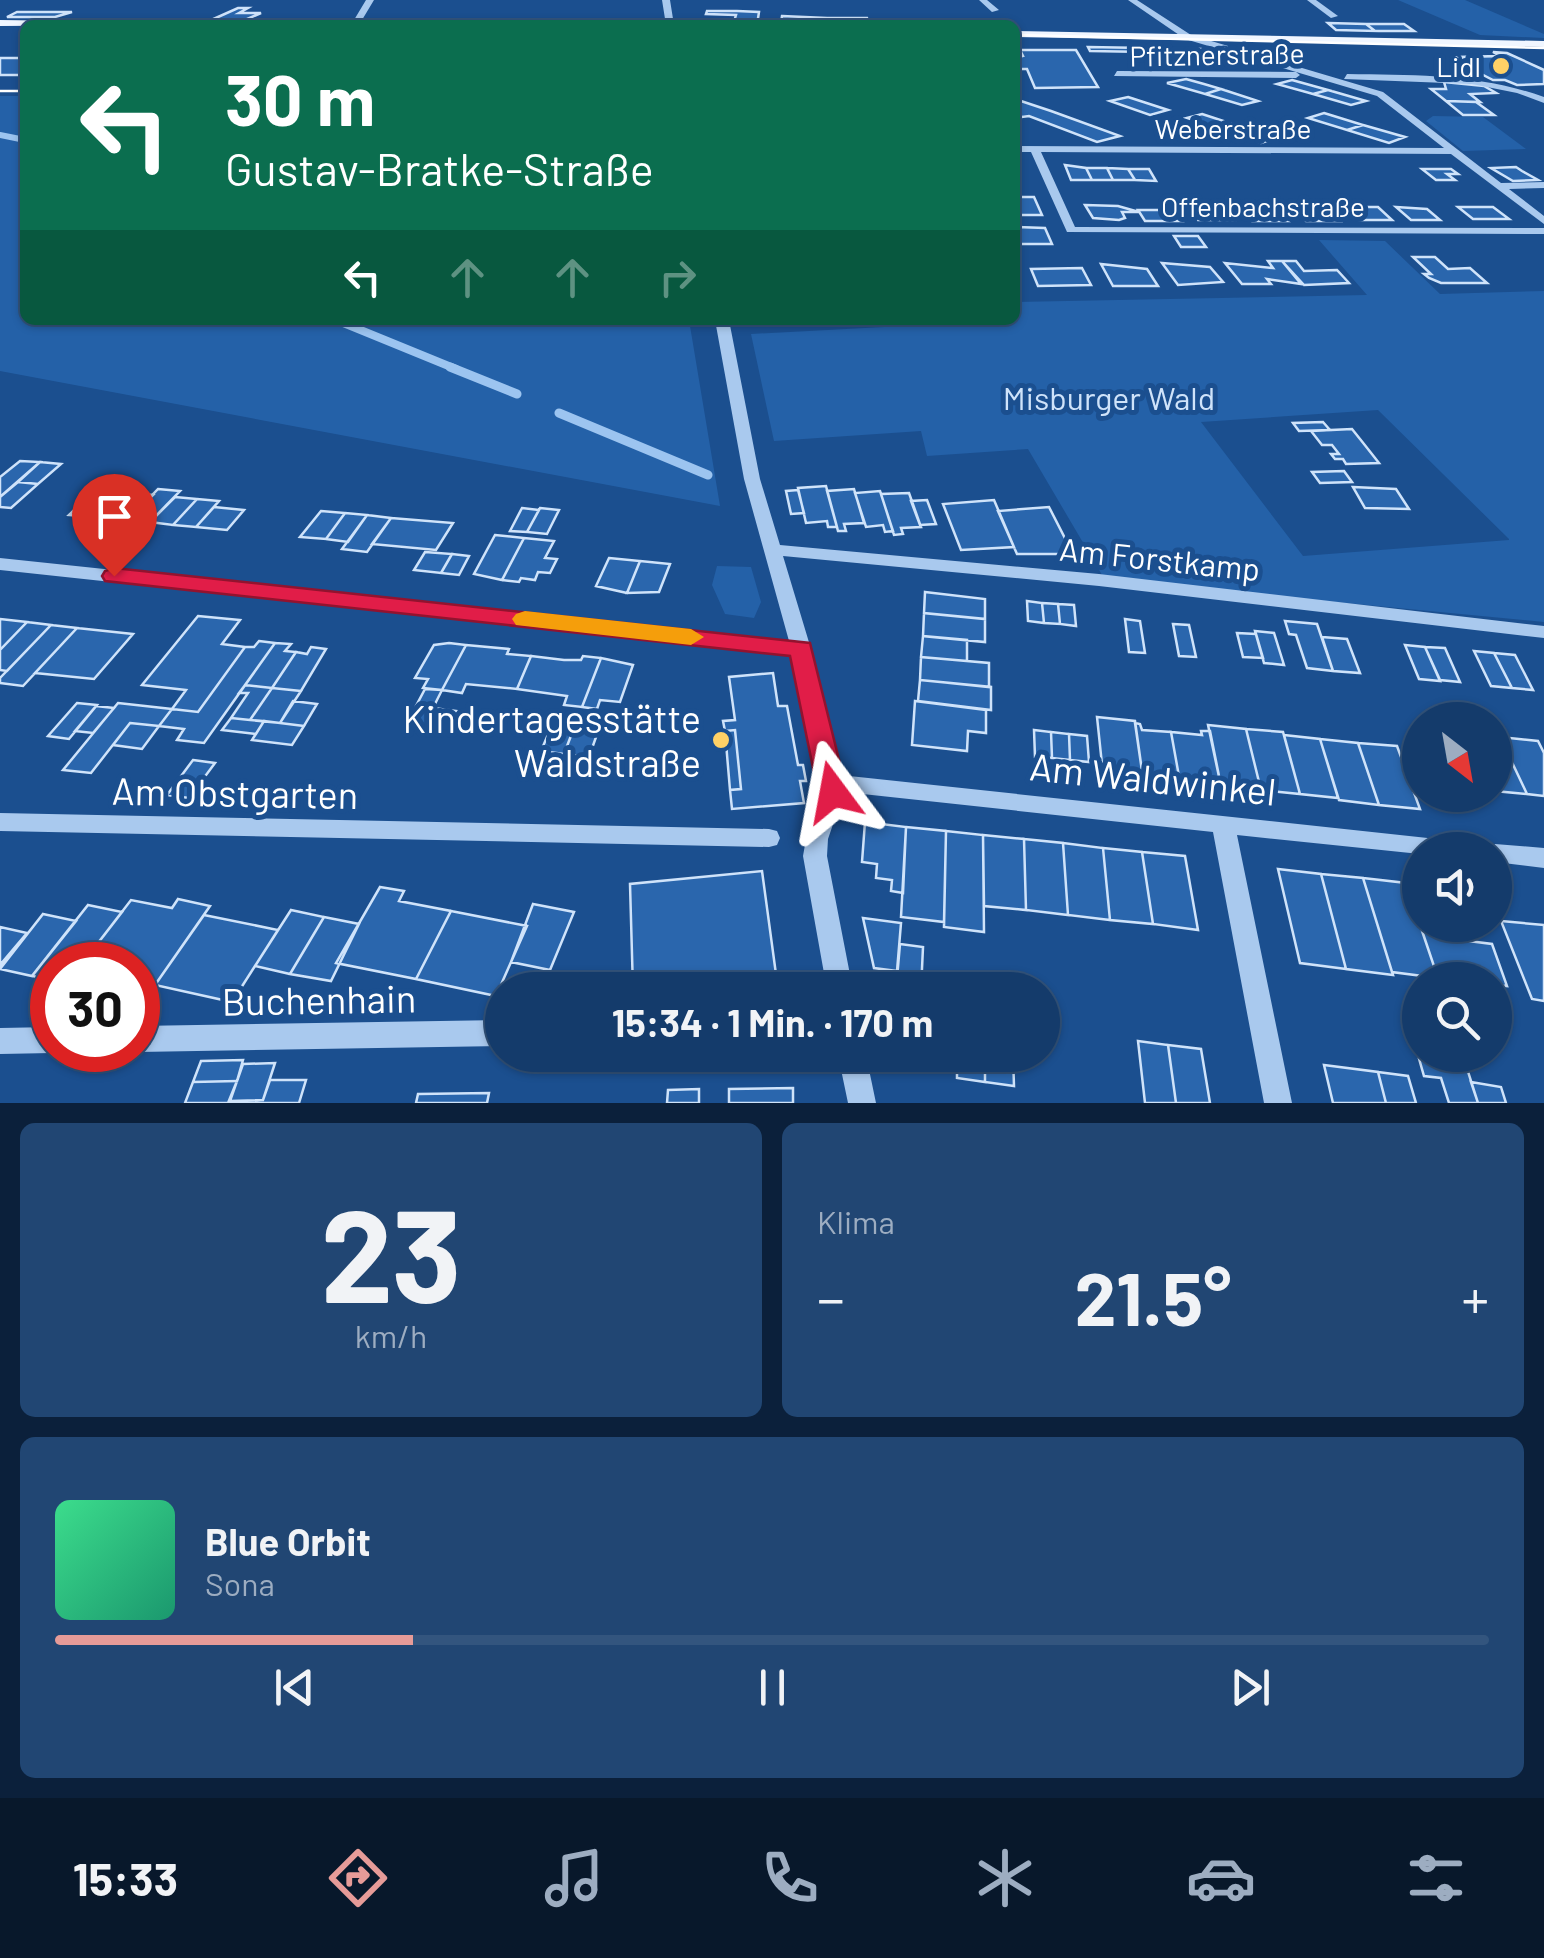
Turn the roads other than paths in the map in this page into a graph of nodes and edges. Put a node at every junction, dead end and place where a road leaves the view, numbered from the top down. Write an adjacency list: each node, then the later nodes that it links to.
1 (983, 0): 4 (street)
2 (1132, 0): 7 (street)
3 (1311, 0): 5 (street)
4 (995, 10)
5 (1334, 16)
6 (1020, 36): 7 (main road)
7 (1196, 39): 8 (main road); 9 (street)
8 (1544, 44)
9 (1323, 76): 10 (street, Pfitznerstraße); 11 (street); 14 (street)
10 (1125, 86)
11 (1542, 98)
12 (1020, 150): 13 (street, Weberstraße)
13 (1035, 150): 14 (street, Weberstraße); 18 (street, Offenbachstraße)
14 (1452, 151): 16 (street)
15 (1544, 185): 16 (street)
16 (1498, 186): 17 (street)
17 (1544, 220)
18 (1544, 231)
19 (723, 325): 20 (street)
20 (770, 550): 22 (street, Am Forstkamp); 23 (street)
21 (0, 564): 23 (street)
22 (1544, 632)
23 (802, 649): 24 (street)
24 (830, 782): 26 (street, Am Waldwinkel); 31 (street)
25 (0, 822): 27 (street, Am Obstgarten)
26 (1223, 824): 28 (street, Am Waldwinkel); 38 (street)
27 (769, 838)
28 (1402, 843)
29 (1512, 855): 30 (street)
30 (1544, 858)
31 (837, 972)
32 (485, 1033): 33 (street, Buchenhain)
33 (160, 1039)
34 (30, 1040): 35 (street)
35 (0, 1041)
36 (856, 1072): 37 (street)
37 (862, 1103)
38 (1278, 1103)

